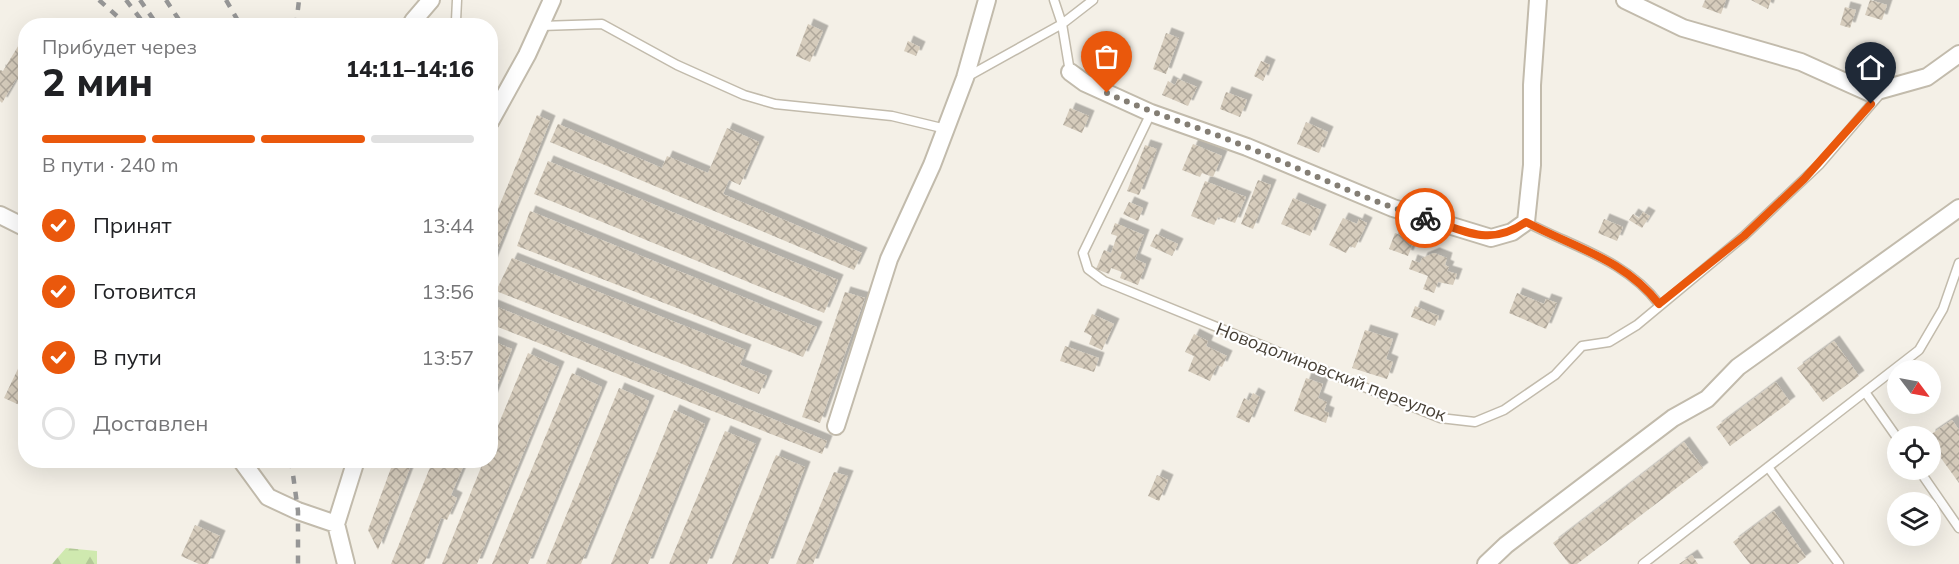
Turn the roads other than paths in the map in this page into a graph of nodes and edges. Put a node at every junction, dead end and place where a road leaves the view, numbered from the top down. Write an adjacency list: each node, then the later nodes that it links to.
1 (431, 0): 9 (street)
2 (457, 0): 10 (lane)
3 (552, 0): 12 (street)
4 (987, 0): 15 (street)
5 (1054, 0): 11 (lane)
6 (1093, 0): 11 (lane)
7 (1538, 0): 22 (street)
8 (1624, 0): 16 (street)
9 (415, 18)
10 (456, 18)
11 (1062, 24): 14 (lane); 15 (lane)
12 (541, 26): 17 (street); 19 (lane)
13 (1959, 54): 16 (street)
14 (1070, 72): 18 (street)
15 (964, 78): 19 (street)
16 (1884, 89): 25 (lane, Новодолиновский переулок)
17 (498, 107)
18 (1150, 113): 22 (street); 25 (lane, Новодолиновский переулок)
19 (946, 129): 27 (street)
20 (1959, 208): 36 (street)
21 (0, 215): 23 (street)
22 (1526, 222): 25 (lane)
23 (18, 224)
24 (1959, 263): 26 (lane)
25 (1659, 304)
26 (1865, 392): 28 (lane); 31 (lane)
27 (836, 426)
28 (1889, 426)
29 (247, 468): 33 (street)
30 (354, 468): 33 (street)
31 (1768, 468): 37 (lane); 38 (lane)
32 (1926, 480): 34 (lane)
33 (336, 524): 35 (street)
34 (1959, 528)
35 (345, 564)
36 (1486, 564)
37 (1644, 564)
38 (1839, 564)

